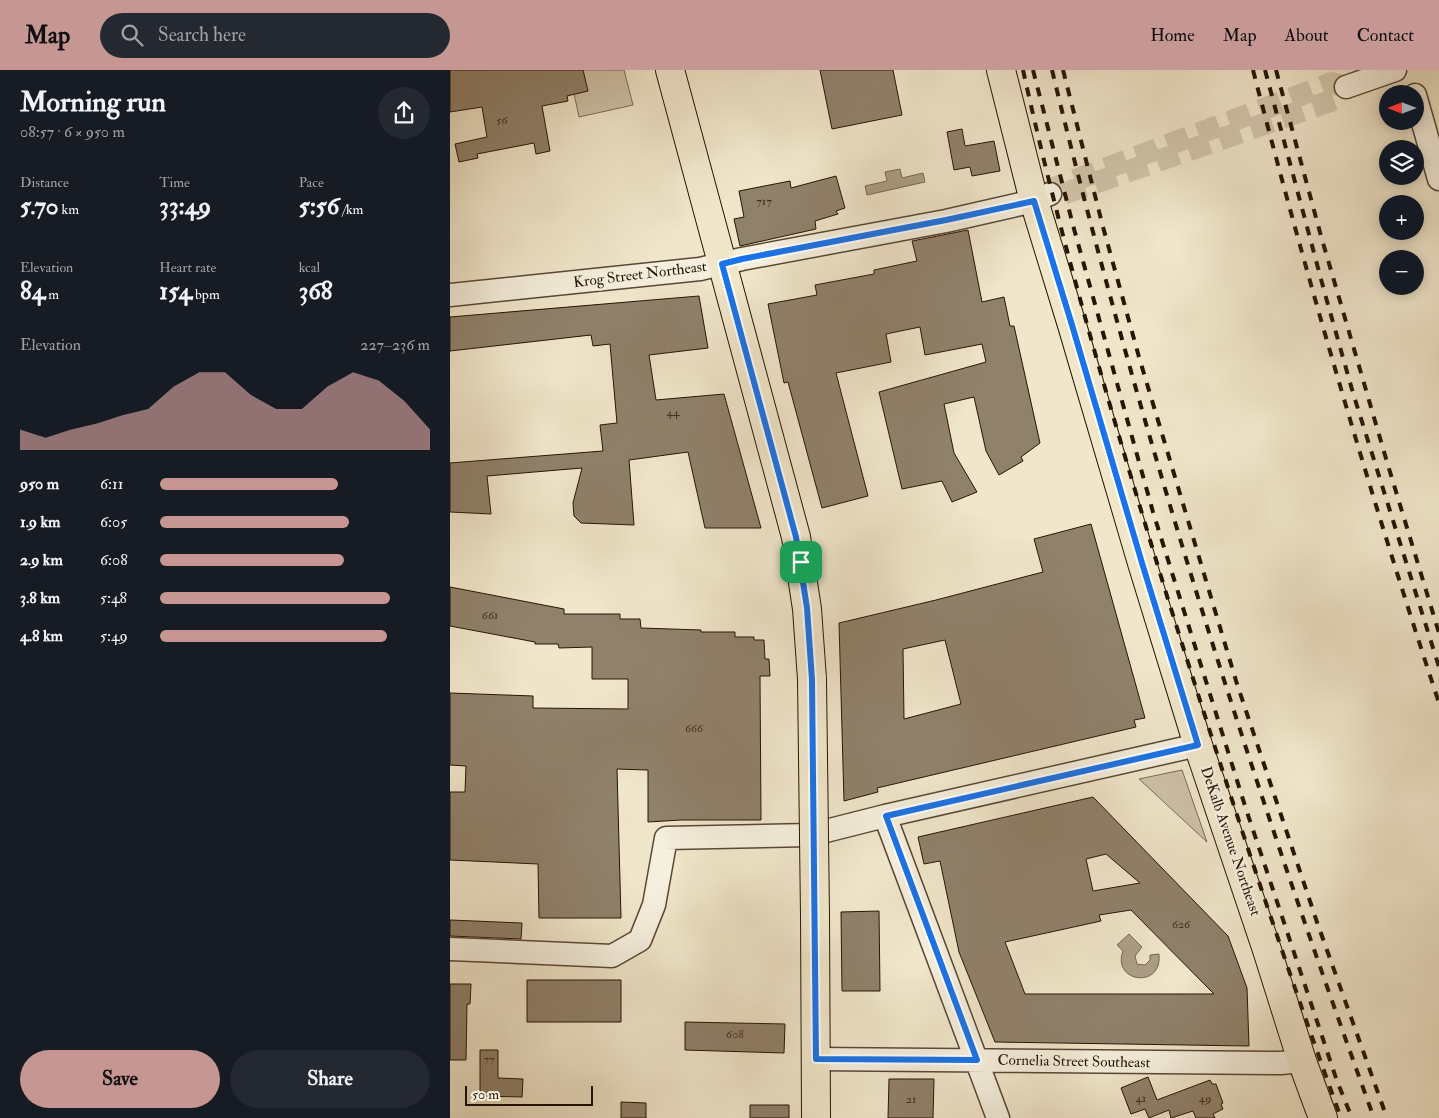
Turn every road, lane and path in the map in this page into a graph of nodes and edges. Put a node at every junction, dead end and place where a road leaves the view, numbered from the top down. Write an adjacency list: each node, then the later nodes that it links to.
1 (670, 70): 10 (main road)
2 (1001, 70): 9 (main road, DeKalb Avenue Northeast)
3 (1395, 70): 6 (street)
4 (1408, 70): 5 (street)
5 (1412, 85)
6 (1346, 87)
7 (1424, 126): 8 (street)
8 (1439, 179)
9 (1042, 198): 10 (street, Krog Street Northeast); 12 (main road, DeKalb Avenue Northeast)
10 (722, 264): 11 (street, Krog Street Northeast); 15 (main road, bridge)
11 (450, 295)
12 (1198, 745): 13 (street); 17 (main road, DeKalb Avenue Northeast)
13 (886, 816): 14 (street); 16 (street)
14 (450, 949)
15 (816, 1059): 16 (street, Cornelia Street Southeast); 18 (main road)
16 (977, 1060): 17 (street, Cornelia Street Southeast); 19 (street)
17 (1302, 1061): 20 (main road, DeKalb Avenue Northeast)
18 (816, 1118)
19 (998, 1118)
20 (1322, 1118)

